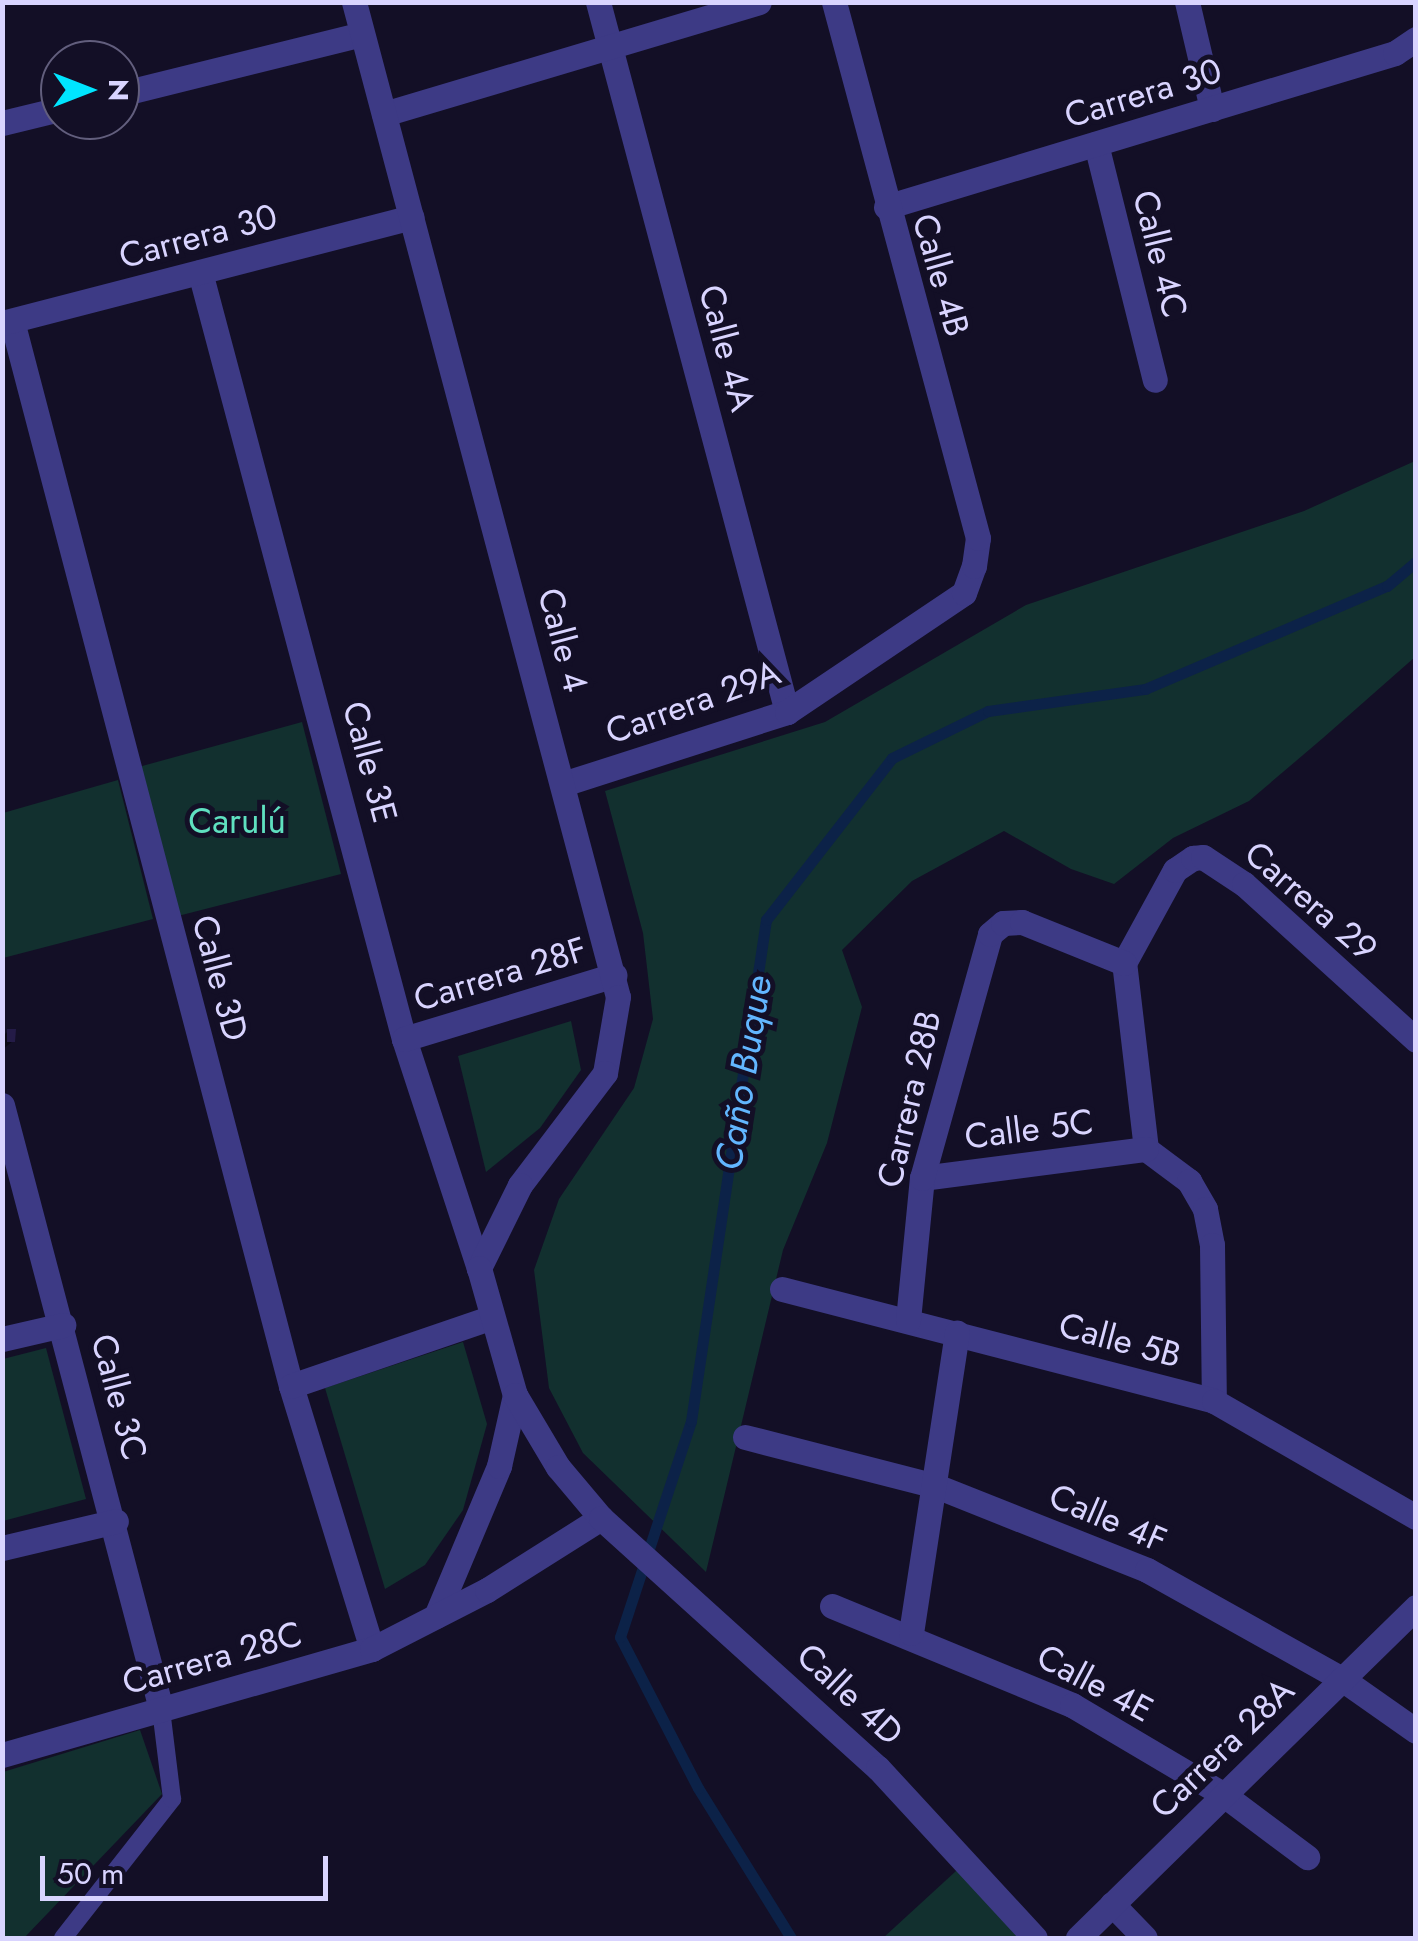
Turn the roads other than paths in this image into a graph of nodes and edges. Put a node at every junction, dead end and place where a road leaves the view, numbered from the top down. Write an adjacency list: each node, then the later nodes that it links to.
1 (354, 2): 6 (street, Calle 4)
2 (598, 2): 8 (street, Calle 4A)
3 (759, 2): 8 (street)
4 (834, 2): 15 (street, Calle 4B)
5 (1187, 2): 10 (street)
6 (362, 34): 9 (street); 12 (street, Calle 4)
7 (1416, 38): 10 (street, Carrera 30)
8 (610, 45): 12 (street); 21 (street, Calle 4A)
9 (140, 89)
10 (1212, 109): 14 (street, Carrera 30)
11 (40, 114): 13 (street)
12 (384, 114): 16 (street, Calle 4)
13 (2, 124)
14 (1096, 144): 15 (street, Carrera 30); 19 (street, Calle 4C)
15 (886, 207): 20 (street, Calle 4B)
16 (412, 216): 17 (street, Carrera 30); 22 (street, Calle 4)
17 (200, 272): 18 (street, Carrera 30); 25 (street, Calle 3E)
18 (7, 322): 38 (street, Calle 3D)
19 (1155, 380)
20 (974, 566): 21 (street, Carrera 29A)
21 (787, 712): 22 (street, Carrera 29A)
22 (566, 784): 24 (street, Calle 4)
23 (1124, 963): 26 (street, Carrera 29); 29 (street); 30 (street, Carrera 28B)
24 (615, 976): 25 (street, Carrera 28F); 31 (street, Calle 4)
25 (404, 1040): 31 (street, Calle 3E)
26 (1416, 1040)
27 (2, 1104): 28 (street, Calle 3C)
28 (8, 1141): 35 (street, Calle 3C)
29 (1146, 1149): 30 (street, Calle 5C); 40 (street)
30 (922, 1178): 34 (street, Carrera 28B)
31 (480, 1268): 33 (street)
32 (782, 1289): 34 (street, Calle 5B)
33 (490, 1318): 38 (street); 39 (street)
34 (908, 1320): 36 (street, Calle 5B)
35 (63, 1326): 37 (street); 44 (street, Calle 3C)
36 (957, 1333): 40 (street, Calle 5B); 42 (street)
37 (2, 1340)
38 (291, 1386): 51 (street, Calle 3D)
39 (514, 1394): 45 (street); 49 (street)
40 (1214, 1401): 43 (street, Calle 5B)
41 (744, 1437): 42 (street, Calle 4F)
42 (936, 1486): 50 (street); 52 (street, Calle 4F)
43 (1416, 1517)
44 (116, 1520): 46 (street); 53 (street, Calle 3C)
45 (610, 1526): 49 (street, Carrera 28C); 60 (street, Calle 4D)
46 (2, 1548)
47 (832, 1606): 50 (street, Calle 4E)
48 (1416, 1606): 52 (street, Carrera 28A)
49 (436, 1616): 51 (street, Carrera 28C)
50 (911, 1633): 56 (street, Calle 4E)
51 (372, 1649): 53 (street, Carrera 28C)
52 (1342, 1678): 54 (street, Calle 4F); 56 (street, Carrera 28A)
53 (161, 1709): 55 (street, Carrera 28C); 59 (lane)
54 (1416, 1731)
55 (2, 1755)
56 (1224, 1795): 57 (street, Calle 4E); 58 (street, Carrera 28A)
57 (1307, 1857)
58 (1112, 1904): 61 (street, Carrera 28A); 62 (street)
59 (63, 1938)
60 (1035, 1938)
61 (1078, 1938)
62 (1145, 1938)

